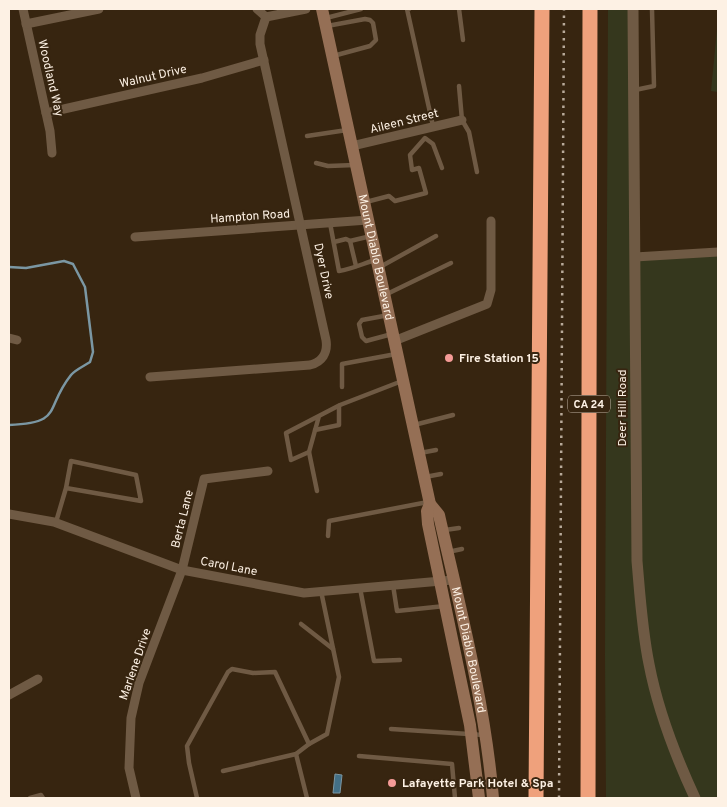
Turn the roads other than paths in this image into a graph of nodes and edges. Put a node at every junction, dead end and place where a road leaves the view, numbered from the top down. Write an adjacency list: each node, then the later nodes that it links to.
1 (22, 9): 14 (street, Woodland Way)
2 (99, 9): 14 (street)
3 (257, 9): 12 (street)
4 (306, 9): 12 (street)
5 (360, 9): 13 (lane)
6 (409, 9): 22 (lane)
7 (459, 9): 15 (lane)
8 (542, 9): 92 (highway)
9 (590, 9): 103 (highway, CA 24)
10 (633, 9): 19 (street, Deer Hill Road)
11 (652, 10): 19 (lane)
12 (266, 17): 17 (street, Dyer Drive)
13 (324, 18): 16 (main road, Mount Diablo Boulevard); 16 (lane)
14 (26, 24): 20 (street, Woodland Way)
15 (463, 40)
16 (332, 56): 23 (main road, Mount Diablo Boulevard)
17 (264, 60): 20 (street, Walnut Drive); 35 (street, Dyer Drive)
18 (460, 86): 21 (lane)
19 (634, 90): 42 (street, Deer Hill Road)
20 (46, 113): 26 (street, Woodland Way)
21 (462, 120): 22 (street, Aileen Street); 30 (lane)
22 (433, 126): 25 (street, Aileen Street)
23 (348, 129): 24 (lane); 25 (main road, Mount Diablo Boulevard)
24 (307, 136)
25 (352, 146): 28 (main road, Mount Diablo Boulevard)
26 (52, 153)
27 (316, 163): 28 (lane)
28 (356, 165): 31 (main road, Mount Diablo Boulevard)
29 (442, 168): 31 (lane)
30 (477, 172)
31 (364, 203): 32 (main road, Mount Diablo Boulevard)
32 (368, 220): 34 (street, Hampton Road); 37 (main road, Mount Diablo Boulevard)
33 (490, 221): 48 (street)
34 (330, 223): 35 (street, Hampton Road); 40 (lane)
35 (301, 225): 36 (street, Hampton Road); 49 (street, Dyer Drive)
36 (134, 236)
37 (372, 236): 39 (lane); 44 (main road, Mount Diablo Boulevard)
38 (436, 236): 44 (lane)
39 (350, 241): 40 (lane); 45 (lane)
40 (334, 242): 45 (lane)
41 (718, 252): 42 (street)
42 (635, 257): 104 (street, Deer Hill Road)
43 (451, 263): 46 (lane)
44 (378, 264): 45 (lane); 46 (main road, Mount Diablo Boulevard)
45 (356, 266)
46 (384, 295): 47 (main road, Mount Diablo Boulevard)
47 (389, 315): 48 (main road, Mount Diablo Boulevard); 48 (lane)
48 (395, 343): 50 (main road, Mount Diablo Boulevard); 51 (lane)
49 (150, 377)
50 (403, 381): 52 (lane); 55 (main road, Mount Diablo Boulevard)
51 (342, 387)
52 (339, 406): 54 (lane); 56 (lane)
53 (453, 415): 55 (lane)
54 (319, 416): 56 (lane); 58 (lane)
55 (413, 425): 59 (main road, Mount Diablo Boulevard)
56 (315, 430): 58 (lane)
57 (436, 450): 59 (lane)
58 (309, 452): 64 (lane)
59 (419, 454): 62 (main road, Mount Diablo Boulevard)
60 (268, 471): 73 (street, Berta Lane)
61 (441, 474): 62 (lane)
62 (424, 477): 65 (main road, Mount Diablo Boulevard)
63 (66, 488): 63 (lane); 67 (lane)
64 (317, 491)
65 (430, 503): 69 (main road, Mount Diablo Boulevard); 70 (lane); 75 (main road, Mount Diablo Boulevard)
66 (9, 514): 67 (street, Carol Lane)
67 (56, 522): 73 (street, Carol Lane)
68 (458, 528): 69 (lane)
69 (442, 531): 72 (main road, Mount Diablo Boulevard)
70 (328, 536)
71 (462, 549): 72 (lane)
72 (447, 552): 74 (main road, Mount Diablo Boulevard)
73 (182, 570): 78 (street, Carol Lane); 95 (street, Marlene Drive)
74 (453, 580): 75 (street, Carol Lane); 87 (main road, Mount Diablo Boulevard)
75 (439, 581): 76 (street, Carol Lane); 79 (main road, Mount Diablo Boulevard)
76 (393, 585): 77 (street, Carol Lane); 79 (lane)
77 (360, 588): 78 (street, Carol Lane); 82 (lane)
78 (322, 592): 81 (lane)
79 (445, 606): 86 (main road, Mount Diablo Boulevard)
80 (301, 624): 81 (lane)
81 (334, 650): 88 (lane)
82 (400, 660)
83 (38, 678): 84 (street)
84 (9, 695)
85 (391, 729): 86 (lane)
86 (472, 735): 87 (lane); 99 (main road, Mount Diablo Boulevard)
87 (486, 735): 100 (main road, Mount Diablo Boulevard)
88 (308, 744): 89 (lane); 96 (lane)
89 (296, 754): 91 (lane); 97 (lane)
90 (359, 756): 98 (lane)
91 (223, 771)
92 (536, 781): 101 (highway); 102 (highway)
93 (30, 798): 94 (lane)
94 (43, 798)
95 (136, 798)
96 (197, 798)
97 (307, 798)
98 (456, 798)
99 (479, 798)
100 (492, 798)
101 (530, 798)
102 (536, 798)
103 (588, 798)
104 (695, 798)

